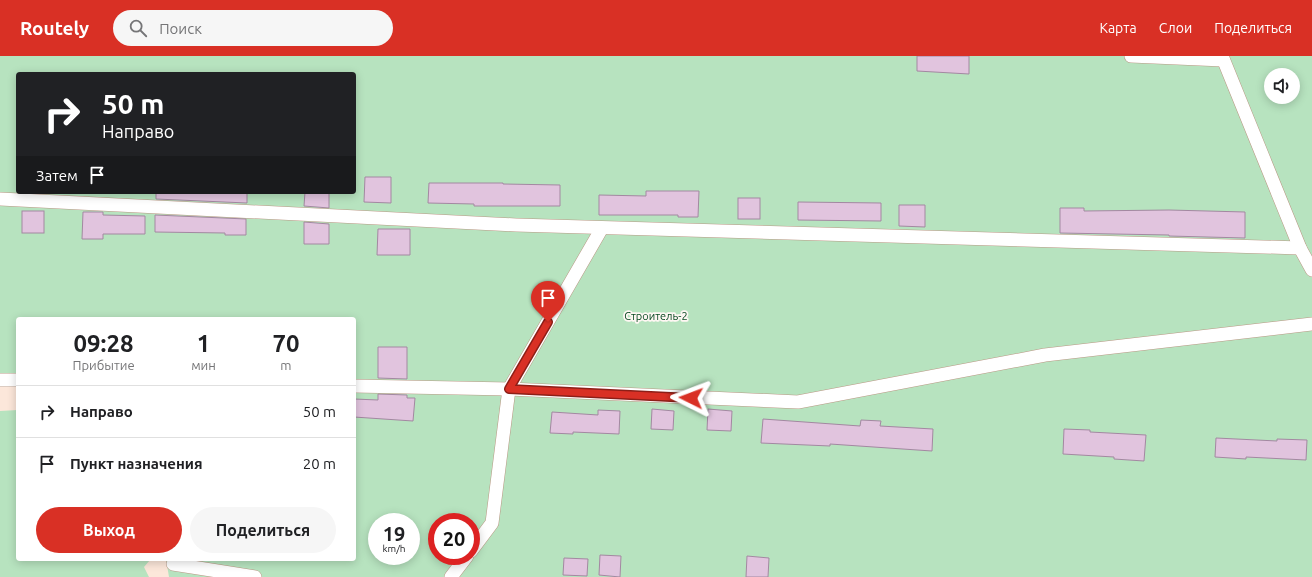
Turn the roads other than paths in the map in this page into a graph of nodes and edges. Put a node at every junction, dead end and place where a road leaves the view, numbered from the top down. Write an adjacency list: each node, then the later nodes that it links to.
1 (1131, 56): 2 (lane)
2 (1223, 58): 5 (lane)
3 (0, 198): 4 (lane)
4 (602, 228): 5 (lane); 11 (lane)
5 (1300, 248): 6 (lane)
6 (1312, 269)
7 (1312, 324): 11 (lane)
8 (0, 380): 9 (lane)
9 (16, 380)
10 (356, 386): 11 (lane)
11 (509, 389): 12 (lane)
12 (480, 539)
13 (173, 564): 15 (lane)
14 (460, 565): 16 (lane)
15 (255, 577)
16 (451, 577)

